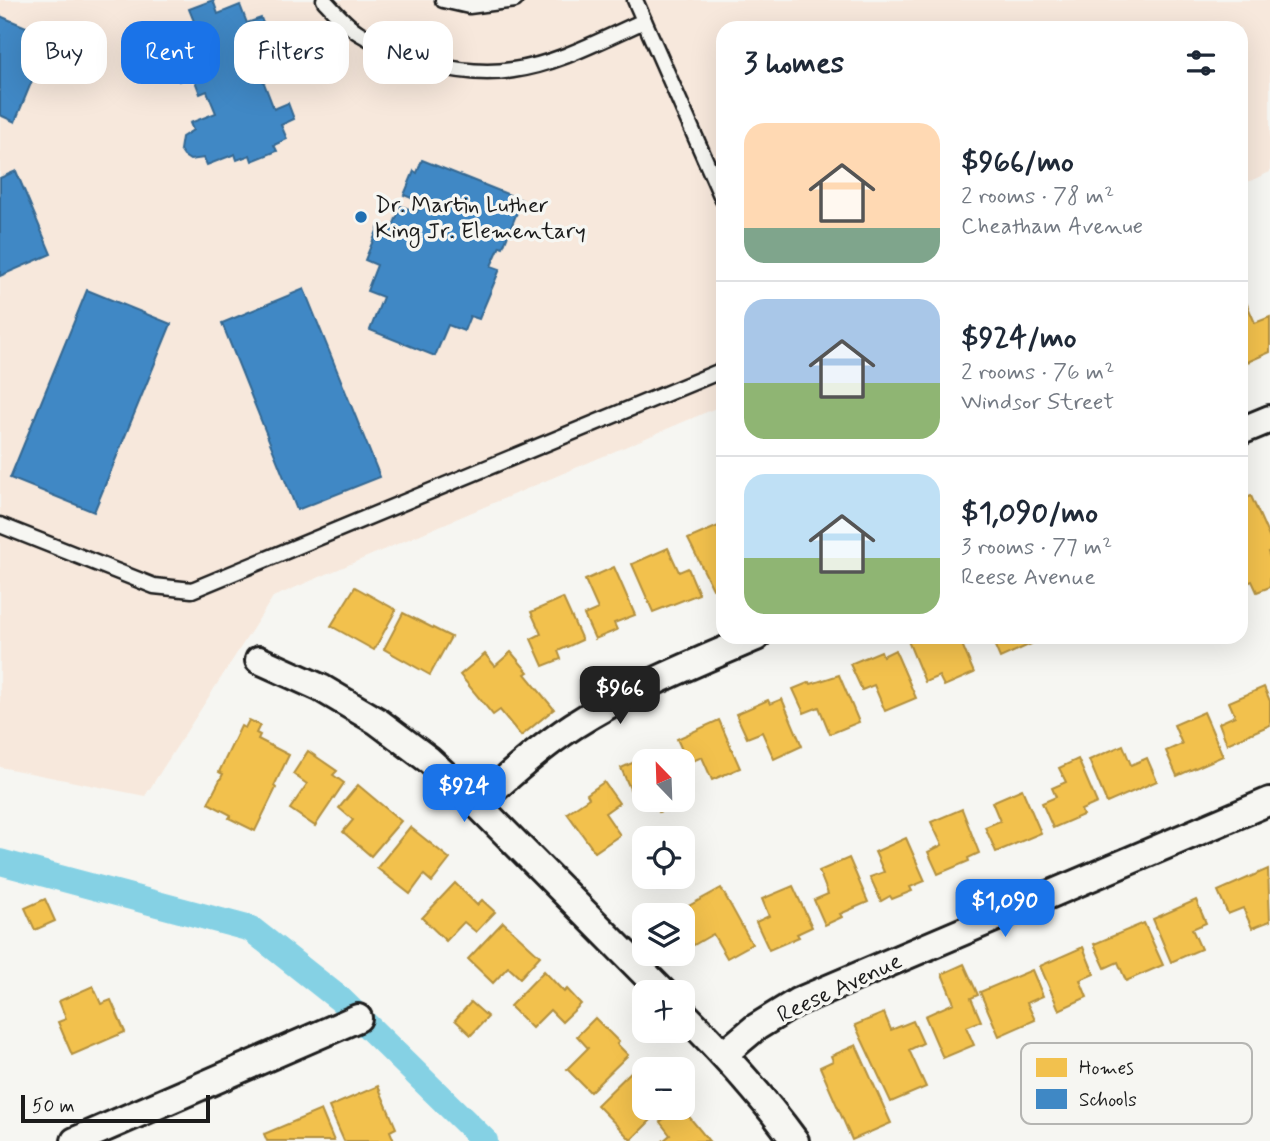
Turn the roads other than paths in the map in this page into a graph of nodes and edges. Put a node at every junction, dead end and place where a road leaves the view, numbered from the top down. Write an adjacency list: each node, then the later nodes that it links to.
1 (324, 0): 5 (lane)
2 (443, 0): 3 (lane)
3 (515, 0)
4 (635, 0): 5 (lane)
5 (644, 21): 6 (lane)
6 (716, 184)
7 (716, 373): 10 (lane)
8 (1270, 419): 9 (street)
9 (1248, 428)
10 (0, 525)
11 (740, 644): 14 (street)
12 (259, 660): 14 (street)
13 (1270, 801): 18 (street, Reese Avenue)
14 (477, 804): 15 (street)
15 (651, 980)
16 (358, 1018): 19 (street)
17 (695, 1025): 18 (street)
18 (724, 1054): 20 (street)
19 (75, 1141)
20 (795, 1141)

